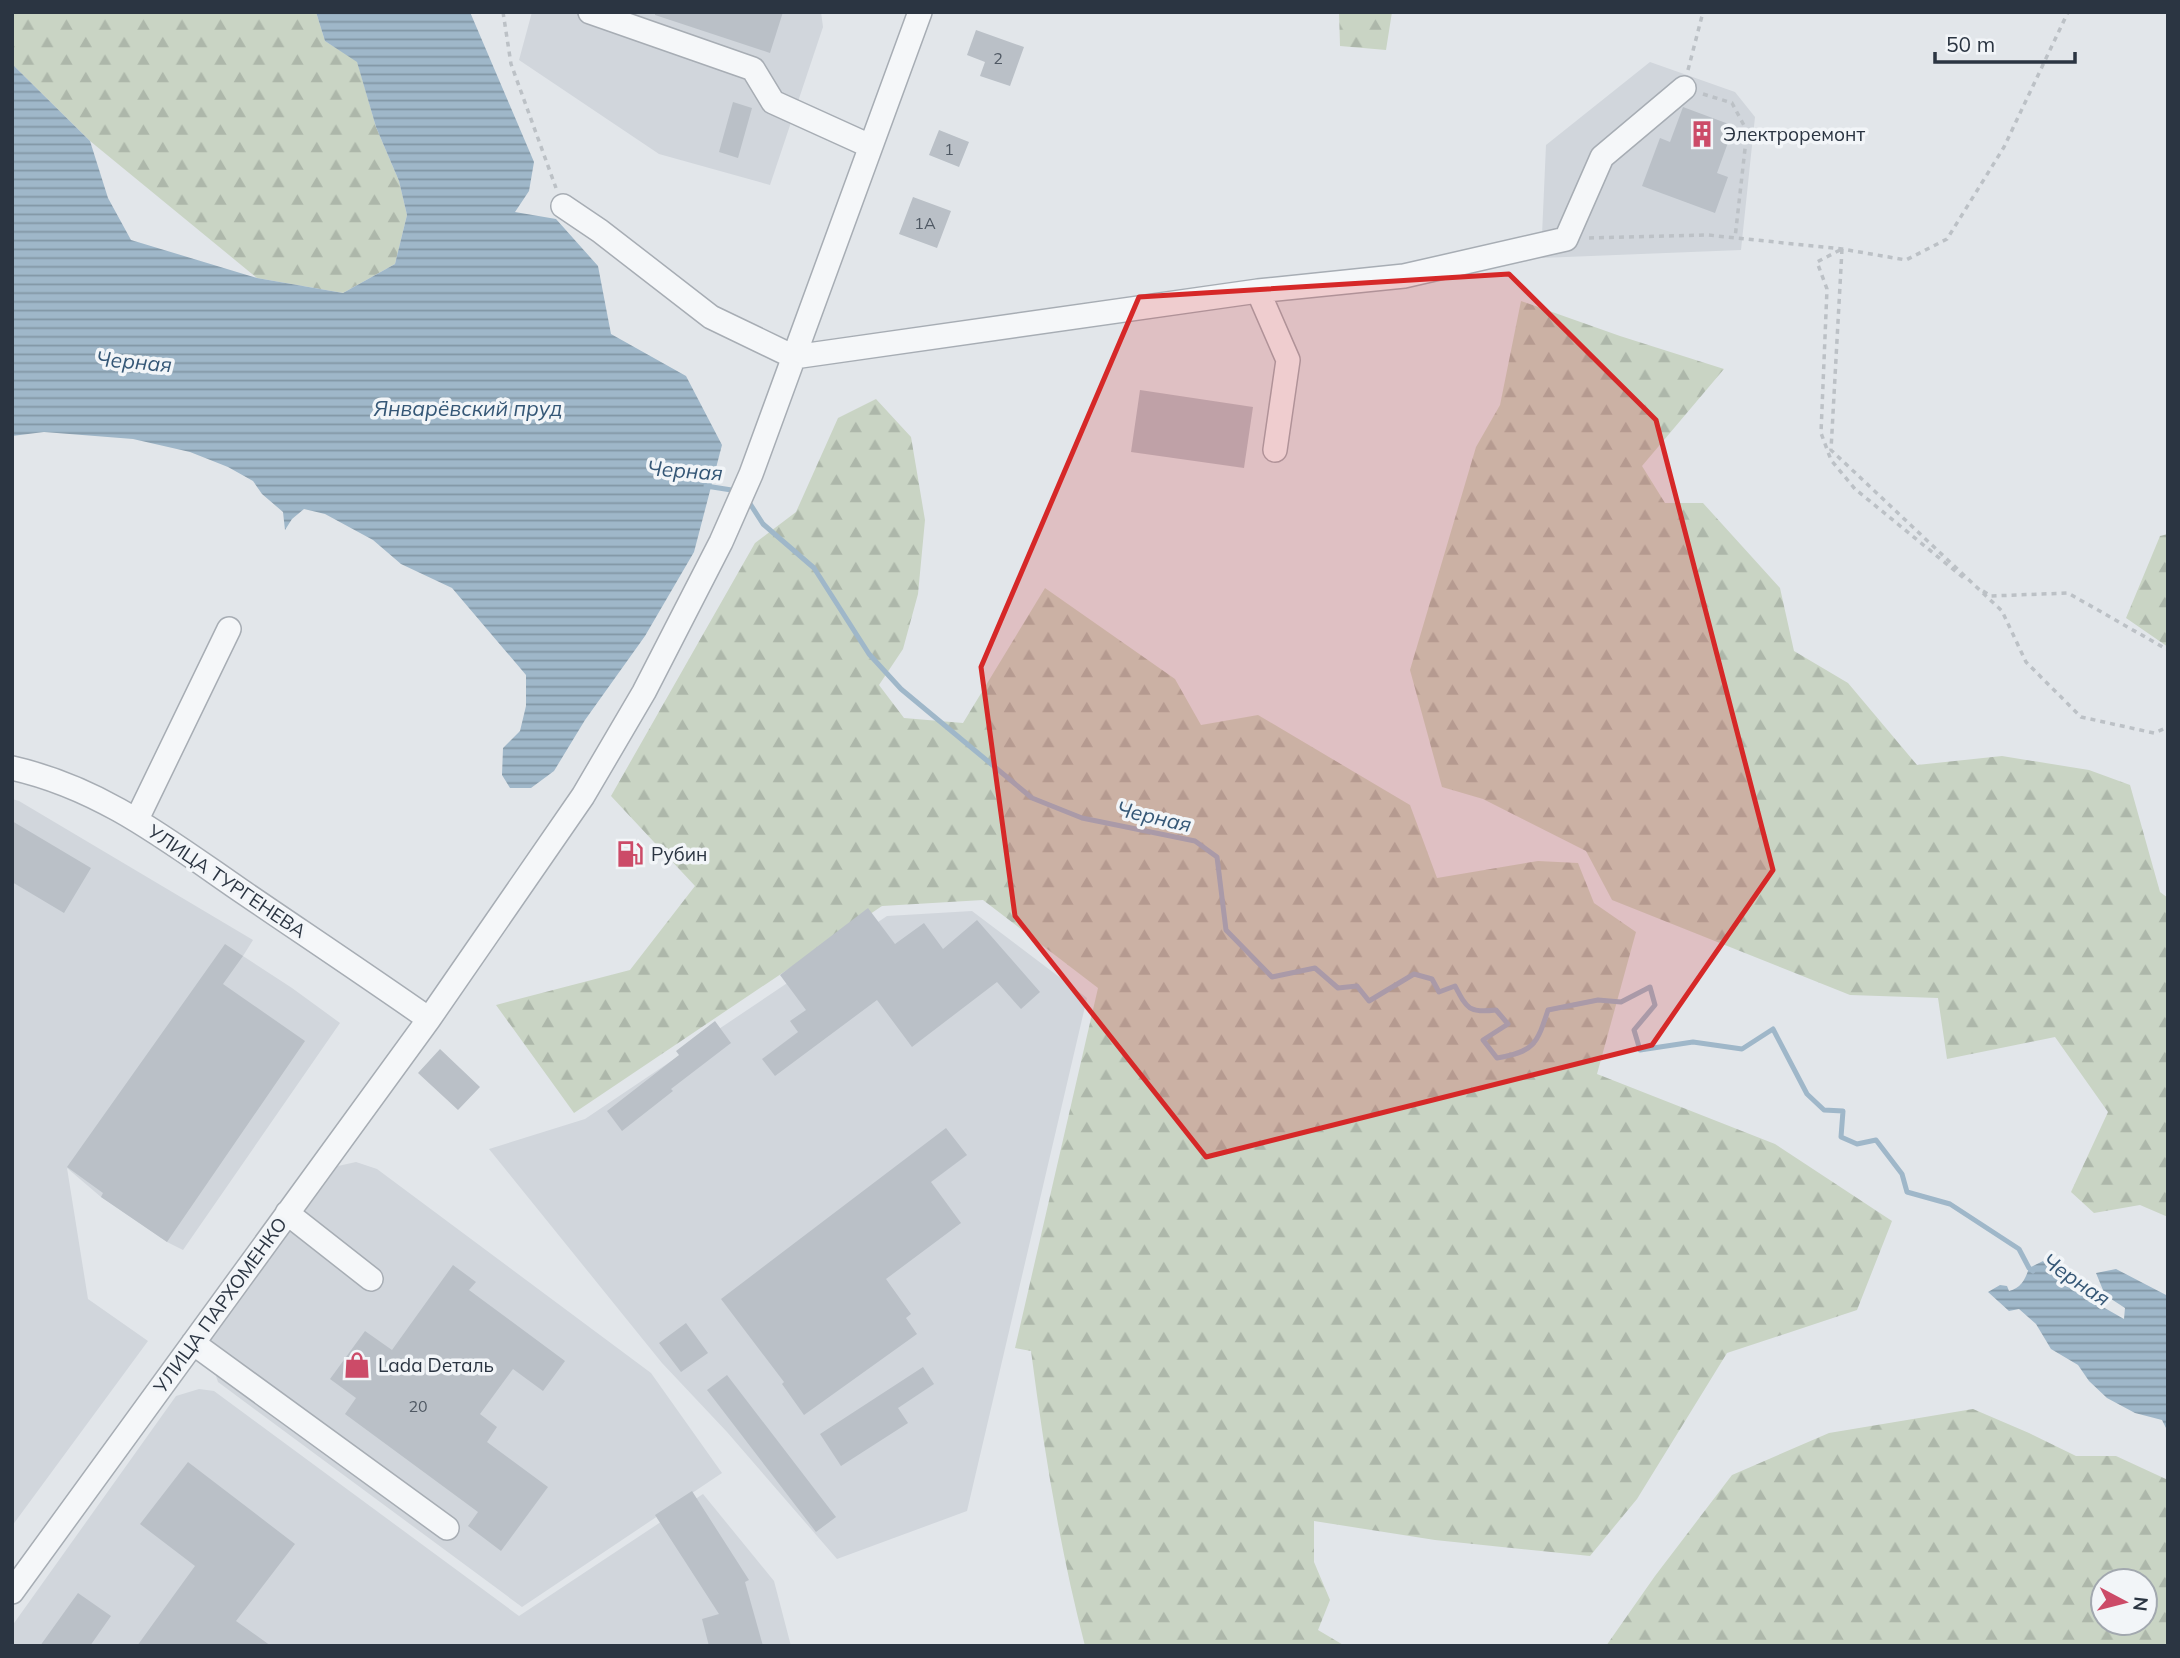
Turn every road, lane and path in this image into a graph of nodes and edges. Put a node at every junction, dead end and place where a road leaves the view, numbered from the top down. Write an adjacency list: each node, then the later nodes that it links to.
1 (503, 12): 8 (path)
2 (590, 12): 7 (street)
3 (920, 12): 7 (street, УЛИЦА ПАРХОМЕНКО)
4 (1703, 12): 6 (path)
5 (2068, 12): 11 (path)
6 (1684, 88): 9 (path); 10 (street)
7 (870, 146): 13 (street, УЛИЦА ПАРХОМЕНКО)
8 (563, 206): 13 (street)
9 (1735, 238): 10 (path); 11 (path)
10 (1566, 239): 12 (street)
11 (1842, 249): 15 (path); 15 (path)
12 (1258, 291): 13 (street); 14 (street)
13 (794, 357): 21 (street, УЛИЦА ПАРХОМЕНКО)
14 (1275, 450)
15 (1974, 585): 17 (path); 18 (path)
16 (229, 629): 20 (street)
17 (2168, 650)
18 (2168, 727)
19 (12, 768): 20 (street, УЛИЦА ТУРГЕНЕВА)
20 (136, 819): 21 (street, УЛИЦА ТУРГЕНЕВА)
21 (429, 1019): 22 (street, УЛИЦА ПАРХОМЕНКО)
22 (287, 1213): 23 (street); 24 (street, УЛИЦА ПАРХОМЕНКО)
23 (371, 1279)
24 (193, 1343): 25 (street); 26 (street, УЛИЦА ПАРХОМЕНКО)
25 (447, 1528)
26 (12, 1592)

